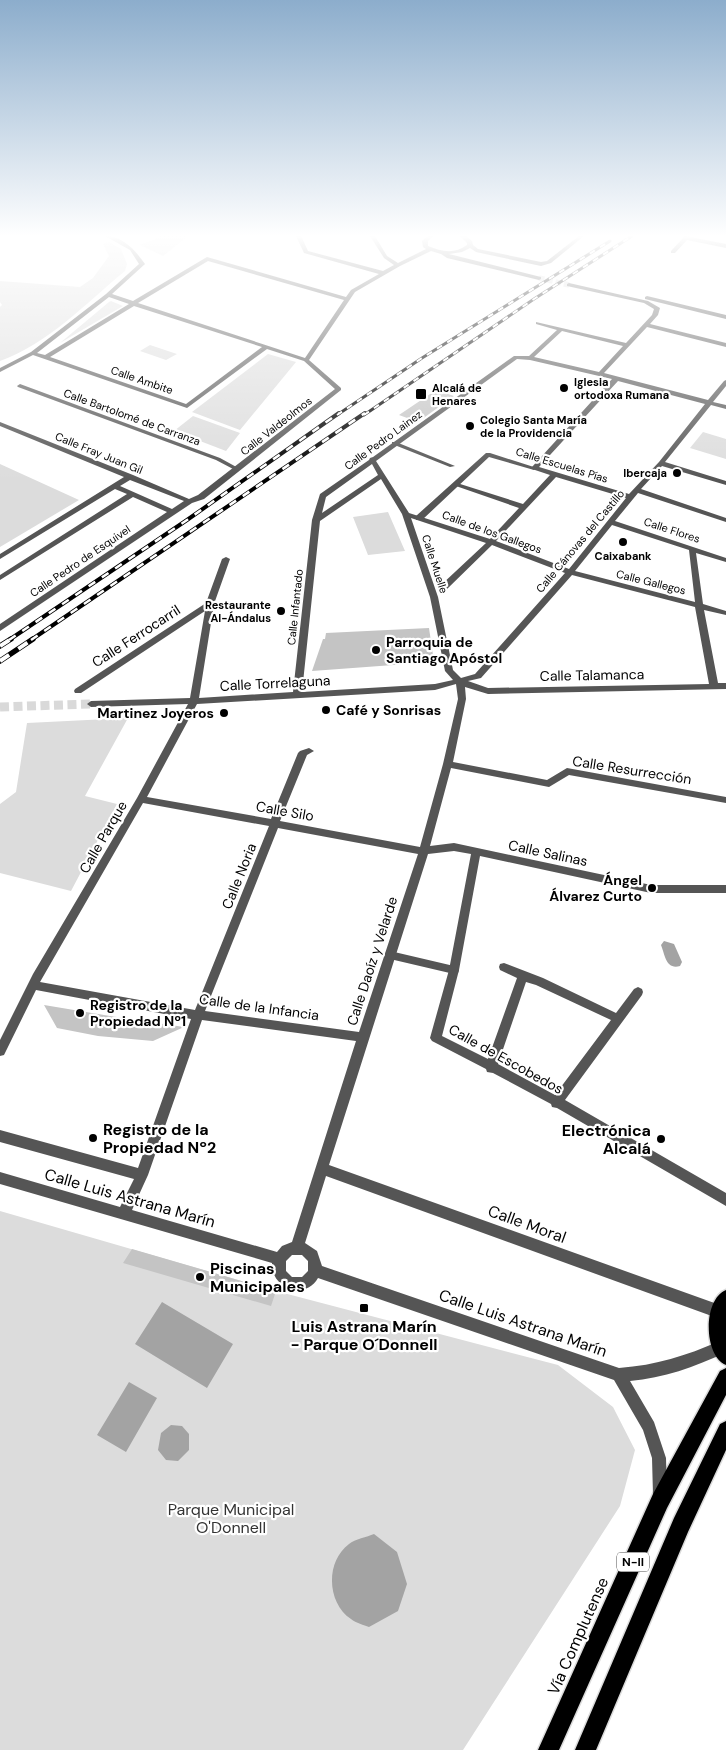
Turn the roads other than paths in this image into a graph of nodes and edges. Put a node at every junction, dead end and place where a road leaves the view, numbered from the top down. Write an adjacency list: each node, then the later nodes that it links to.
1 (80, 318): 12 (street)
2 (109, 318): 13 (street)
3 (177, 318): 11 (street)
4 (334, 318): 15 (street)
5 (654, 318): 7 (street)
6 (538, 323): 8 (street)
7 (646, 324): 9 (street); 10 (street)
8 (561, 329): 9 (street); 14 (street)
9 (626, 345): 17 (street)
10 (726, 345)
11 (266, 347): 13 (street, Calle Ambite); 15 (street)
12 (34, 353): 13 (street, Calle Ambite); 16 (street)
13 (46, 357)
14 (530, 358): 17 (street); 24 (street, Calle Pedro Lainez)
15 (306, 360): 29 (street, Calle Valdeolmos)
16 (0, 370)
17 (600, 374): 18 (street)
18 (616, 379): 21 (street); 28 (street)
19 (726, 382): 21 (street, Calle Cánovas del Castillo)
20 (20, 386): 29 (street, Calle Bartolomé de Carranza)
21 (708, 403): 22 (street); 26 (street, Calle Cánovas del Castillo)
22 (726, 407)
23 (0, 424): 31 (street, Calle Fray Juan Gil)
24 (394, 443): 25 (street, Calle Pedro Lainez); 27 (street)
25 (372, 459): 32 (street, Calle Muelle); 38 (street, Calle Pedro Lainez)
26 (661, 463): 33 (street); 36 (street, Calle Cánovas del Castillo)
27 (452, 466)
28 (534, 468): 30 (street, Calle Escuelas Pías); 34 (street, Calle Escuelas Pías)
29 (237, 469): 40 (street, Calle Valdeolmos)
30 (554, 475): 39 (street, Calle Escuelas Pías); 41 (street)
31 (131, 476): 35 (street); 40 (street, Calle Fray Juan Gil)
32 (383, 476): 43 (street, Calle Muelle); 45 (street)
33 (726, 483)
34 (455, 484): 41 (street); 44 (street)
35 (115, 486): 37 (street); 50 (street)
36 (637, 490): 39 (street, Calle Cánovas del Castillo); 46 (street)
37 (132, 494): 42 (street); 54 (street)
38 (323, 496): 45 (street, Calle Infantado)
39 (630, 498): 47 (street, Calle Cánovas del Castillo)
40 (189, 501): 42 (street, Calle Valdeolmos)
41 (524, 507): 48 (street)
42 (172, 512): 59 (street, Calle Pedro de Esquivel)
43 (406, 514): 44 (street, Calle de los Gallegos); 60 (street, Calle Muelle)
44 (419, 518): 48 (street, Calle de los Gallegos)
45 (316, 520): 64 (street, Calle Infantado)
46 (726, 520)
47 (610, 522): 49 (street, Calle Flores); 53 (street, Calle Cánovas del Castillo)
48 (490, 542): 53 (street, Calle de los Gallegos); 55 (street)
49 (692, 548): 52 (street, Calle Flores); 57 (street)
50 (0, 557)
51 (226, 559): 56 (street, Calle Parque)
52 (726, 560)
53 (570, 572): 57 (street, Calle Gallegos); 60 (street, Calle Cánovas del Castillo)
54 (0, 578)
55 (442, 588)
56 (210, 604): 63 (street, Calle Ferrocarril); 65 (street, Calle Parque)
57 (699, 606): 58 (street, Calle Gallegos); 61 (street)
58 (726, 613)
59 (0, 628)
60 (460, 682): 61 (street, Calle Talamanca); 64 (street, Calle Torrelaguna); 68 (street, Calle Daoíz y Velarde)
61 (714, 686): 62 (street, Calle Talamanca)
62 (726, 686)
63 (78, 691)
64 (297, 696): 65 (street, Calle Torrelaguna)
65 (194, 701): 66 (street, Calle Torrelaguna); 69 (street, Calle Parque)
66 (91, 704)
67 (309, 751): 71 (street, Calle Noria)
68 (448, 764): 70 (street, Calle Resurrección); 72 (street, Calle Daoíz y Velarde)
69 (141, 799): 71 (street, Calle Silo); 79 (street, Calle Parque)
70 (726, 800)
71 (275, 824): 72 (street, Calle Silo); 81 (street, Calle Noria)
72 (424, 851): 73 (street, Calle Salinas); 75 (street, Calle Daoíz y Velarde)
73 (476, 852): 74 (street, Calle Salinas); 77 (street, Calle de Escobedos)
74 (726, 889)
75 (390, 955): 77 (street); 83 (street, Calle Daoíz y Velarde)
76 (504, 967): 78 (street)
77 (454, 970): 85 (street, Calle de Escobedos)
78 (523, 976): 82 (street); 85 (street)
79 (33, 985): 81 (street, Calle de la Infancia); 84 (street, Calle Parque)
80 (638, 992): 82 (street)
81 (198, 1015): 83 (street, Calle de la Infancia); 89 (street, Calle Noria)
82 (619, 1020): 86 (street)
83 (363, 1037): 88 (street, Calle Daoíz y Velarde)
84 (0, 1052)
85 (490, 1068): 86 (street, Calle de Escobedos)
86 (556, 1103): 91 (street, Calle de Escobedos)
87 (0, 1136): 89 (street, Calle Luis Astrana Marín)
88 (322, 1169): 93 (street, Calle Daoíz y Velarde); 96 (street, Calle Moral)
89 (142, 1175): 92 (street, Calle Noria)
90 (0, 1178): 92 (street, Calle Luis Astrana Marín)
91 (726, 1200)
92 (123, 1214): 94 (street, Calle Luis Astrana Marín)
93 (298, 1248): 94 (street); 95 (street)
94 (280, 1259): 95 (street)
95 (314, 1270): 98 (street, Calle Luis Astrana Marín)
96 (723, 1305): 97 (main road)
97 (723, 1352): 98 (street, Calle Luis Astrana Marín)
98 (619, 1375): 101 (street)
99 (726, 1377): 101 (main road, Vía Complutense / N-II)
100 (726, 1430): 103 (main road, N-II)
101 (660, 1501): 102 (main road, Vía Complutense / N-II)
102 (548, 1750)
103 (585, 1750)

